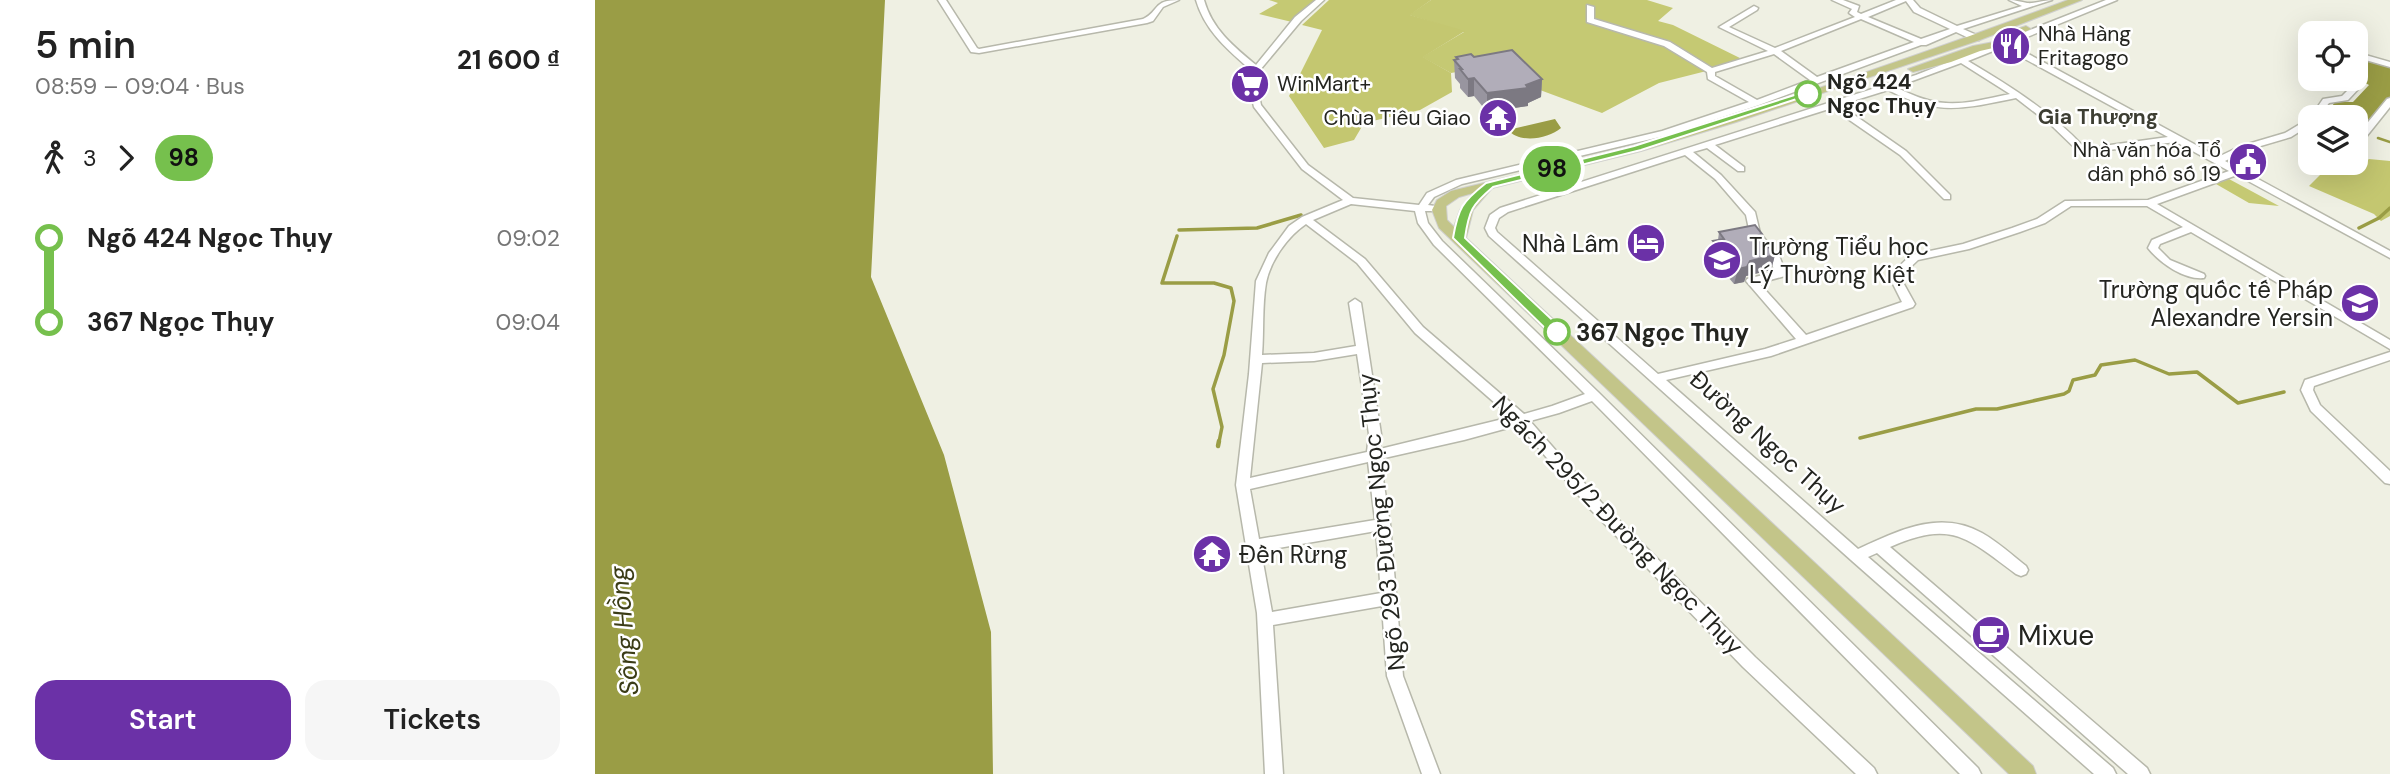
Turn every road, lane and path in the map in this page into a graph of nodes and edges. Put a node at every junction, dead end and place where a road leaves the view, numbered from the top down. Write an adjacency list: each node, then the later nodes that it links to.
1 (942, 0): 2 (street)
2 (1175, 0)
3 (1200, 0): 29 (street)
4 (1320, 0): 29 (street)
5 (1834, 0): 17 (street)
6 (1903, 0): 17 (street)
7 (1924, 0): 13 (street)
8 (2013, 0): 14 (street)
9 (2048, 0): 14 (street)
10 (2077, 0): 20 (main road)
11 (2086, 0): 22 (main road)
12 (2113, 0): 19 (street, Đường Ngọc Thụy)
13 (1912, 2): 18 (street)
14 (2029, 6): 18 (street)
15 (1590, 7): 30 (street)
16 (1754, 8): 23 (street)
17 (1863, 18): 21 (street); 23 (street)
18 (1959, 28): 20 (street); 21 (street)
19 (2024, 35): 22 (street, Đường Ngọc Thụy); 27 (street)
20 (1976, 38): 31 (main road)
21 (1923, 43): 32 (street)
22 (2002, 43): 24 (street, Đường Ngọc Thụy); 27 (street); 31 (main road)
23 (1775, 51): 30 (street); 32 (street)
24 (1982, 53): 26 (street, Đường Ngọc Thụy); 27 (street)
25 (2368, 58): 28 (street)
26 (1961, 60): 33 (street, Đường Ngọc Thụy); 35 (street)
27 (2033, 60): 43 (street)
28 (2390, 65)
29 (1256, 70): 53 (street)
30 (1711, 71): 37 (street)
31 (1869, 74): 51 (main road)
32 (1817, 81): 37 (street)
33 (1889, 87): 35 (street); 38 (street, Đường Ngọc Thụy)
34 (2352, 91): 39 (street)
35 (2018, 94): 45 (street)
36 (2390, 101): 40 (street)
37 (1756, 103): 55 (street)
38 (1833, 104): 44 (street, Đường Ngọc Thụy); 52 (street)
39 (2323, 105)
40 (2386, 113): 41 (street)
41 (2368, 132)
42 (2298, 133): 48 (street)
43 (2177, 139): 46 (street); 48 (street)
44 (1709, 145): 47 (street, Đường Ngọc Thụy); 49 (street)
45 (2081, 149)
46 (2103, 149)
47 (1687, 152): 63 (street); 68 (street, Đường Ngọc Thụy)
48 (2217, 161): 50 (street)
49 (1741, 169)
50 (2236, 172): 54 (street); 60 (street)
51 (1489, 185): 56 (main road); 59 (main road)
52 (1947, 197)
53 (1350, 201): 55 (street); 57 (street)
54 (2149, 203): 58 (street); 63 (street)
55 (1421, 207): 56 (street); 69 (street)
56 (1438, 209): 59 (main road)
57 (1306, 219): 67 (street); 70 (street, Ngách 295/2 Đường Ngọc Thụy)
58 (2191, 228): 61 (street); 64 (street)
59 (1459, 238): 83 (main road)
60 (2390, 255)
61 (2200, 276)
62 (1355, 303): 65 (street, Ngõ 293 Đường Ngọc Thụy)
63 (1804, 340): 68 (street)
64 (2390, 345)
65 (1362, 349): 67 (street); 71 (street, Ngõ 293 Đường Ngọc Thụy)
66 (2390, 356): 72 (street)
67 (1256, 359): 73 (street)
68 (1657, 379): 77 (street, Đường Ngọc Thụy)
69 (1594, 395): 70 (street); 87 (street)
70 (1521, 419): 71 (street); 86 (street, Ngách 295/2 Đường Ngọc Thụy)
71 (1373, 454): 73 (street); 74 (street, Ngõ 293 Đường Ngọc Thụy)
72 (2390, 479)
73 (1244, 485): 75 (street)
74 (1383, 524): 75 (street); 79 (street, Ngõ 293 Đường Ngọc Thụy)
75 (1254, 546): 80 (street)
76 (1879, 546): 77 (street); 78 (street); 81 (street)
77 (1856, 556): 82 (street, Đường Ngọc Thụy)
78 (2021, 570)
79 (1390, 598): 80 (street); 85 (street, Ngõ 293 Đường Ngọc Thụy)
80 (1266, 620): 84 (street)
81 (2036, 685): 82 (street); 91 (street)
82 (2018, 697): 90 (street, Đường Ngọc Thụy)
83 (1976, 727): 88 (main road); 89 (main road)
84 (1274, 774)
85 (1431, 774)
86 (1868, 774)
87 (1972, 774)
88 (2025, 774)
89 (2040, 774)
90 (2107, 774)
91 (2141, 774)

